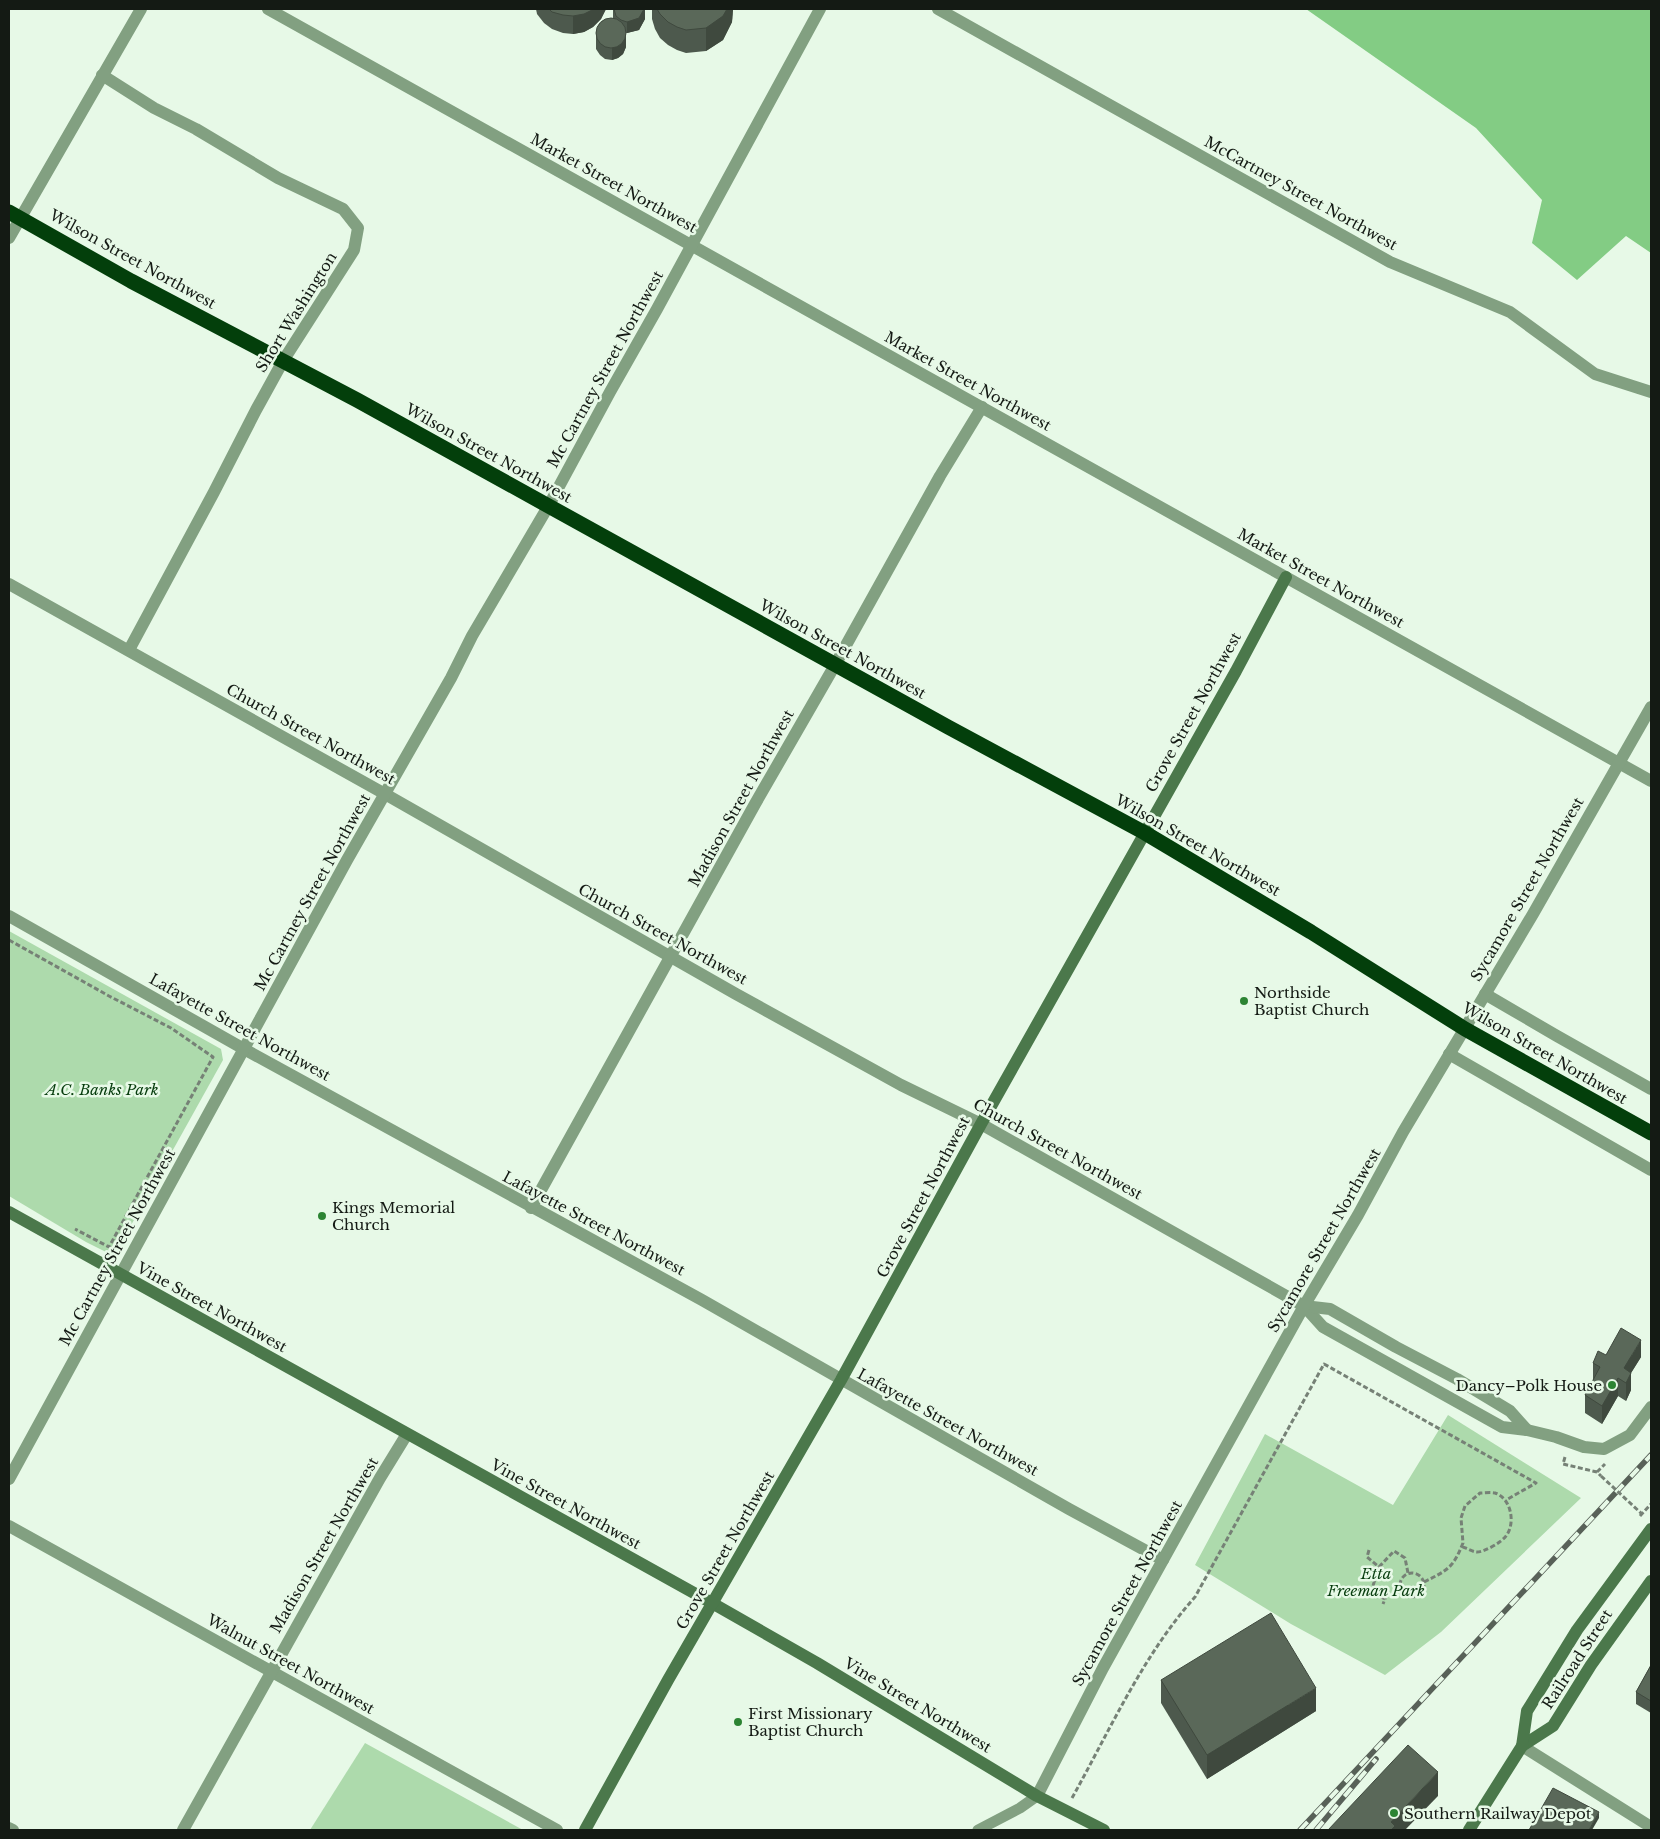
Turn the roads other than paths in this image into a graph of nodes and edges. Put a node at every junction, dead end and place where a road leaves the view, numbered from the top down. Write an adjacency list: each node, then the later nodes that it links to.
1 (141, 9): 5 (street)
2 (268, 9): 8 (street, Market Street Northwest)
3 (820, 9): 8 (street, Mc Cartney Street Northwest)
4 (938, 9): 10 (street, McCartney Street Northwest)
5 (102, 75): 6 (street); 9 (street, Short Washington)
6 (15, 214): 7 (street); 9 (highway, Wilson Street Northwest)
7 (9, 238)
8 (691, 245): 11 (street, Market Street Northwest); 12 (street, Mc Cartney Street Northwest)
9 (283, 361): 12 (highway, Wilson Street Northwest); 15 (street, Short Washington)
10 (1651, 392)
11 (982, 407): 13 (street, Market Street Northwest); 16 (street, Madison Street Northwest)
12 (550, 505): 16 (highway, Wilson Street Northwest); 20 (street, Mc Cartney Street Northwest)
13 (1286, 577): 18 (street, Market Street Northwest); 21 (street, Grove Street Northwest)
14 (9, 584): 15 (street, Church Street Northwest)
15 (129, 650): 20 (street, Church Street Northwest)
16 (835, 665): 21 (highway, Wilson Street Northwest); 23 (street, Madison Street Northwest)
17 (1651, 706): 18 (street, Sycamore Street Northwest)
18 (1619, 763): 19 (street, Market Street Northwest); 24 (street, Sycamore Street Northwest)
19 (1651, 781)
20 (385, 794): 23 (street, Church Street Northwest); 26 (street, Mc Cartney Street Northwest)
21 (1145, 833): 25 (highway, Wilson Street Northwest); 29 (street, Grove Street Northwest)
22 (9, 916): 26 (street, Lafayette Street Northwest)
23 (670, 956): 29 (street, Church Street Northwest); 32 (street, Madison Street Northwest)
24 (1485, 994): 25 (street, Sycamore Street Northwest); 28 (street)
25 (1465, 1028): 27 (street, Sycamore Street Northwest); 30 (highway, Wilson Street Northwest)
26 (244, 1049): 32 (street, Lafayette Street Northwest); 34 (street, Mc Cartney Street Northwest)
27 (1449, 1054): 31 (street); 35 (street, Sycamore Street Northwest)
28 (1651, 1089)
29 (981, 1124): 35 (street, Church Street Northwest); 36 (street, Grove Street Northwest)
30 (1651, 1133)
31 (1651, 1170)
32 (531, 1208): 36 (street, Lafayette Street Northwest)
33 (9, 1212): 34 (street, Vine Street Northwest)
34 (121, 1275): 39 (street, Vine Street Northwest); 40 (street, Mc Cartney Street Northwest)
35 (1304, 1306): 38 (street, Church Street Northwest); 38 (street, Church Street Northwest); 43 (street, Sycamore Street Northwest)
36 (841, 1380): 43 (street, Lafayette Street Northwest); 45 (street, Grove Street Northwest)
37 (1651, 1407): 38 (street)
38 (1527, 1430)
39 (406, 1434): 45 (street, Vine Street Northwest); 46 (street, Madison Street Northwest)
40 (9, 1479)
41 (9, 1526): 46 (street, Walnut Street Northwest)
42 (1651, 1529): 47 (street)
43 (1163, 1560): 48 (street, Sycamore Street Northwest)
44 (1651, 1581): 47 (street, Railroad Street)
45 (712, 1603): 48 (street, Vine Street Northwest); 54 (street, Grove Street Northwest)
46 (272, 1671): 52 (street, Madison Street Northwest); 53 (street, Walnut Street Northwest)
47 (1522, 1746): 49 (street); 57 (street)
48 (1038, 1796): 55 (lane); 56 (street, Vine Street Northwest)
49 (1651, 1827)
50 (9, 1828): 51 (street)
51 (13, 1830)
52 (183, 1830)
53 (557, 1830)
54 (585, 1830)
55 (978, 1830)
56 (1104, 1830)
57 (1469, 1830)

